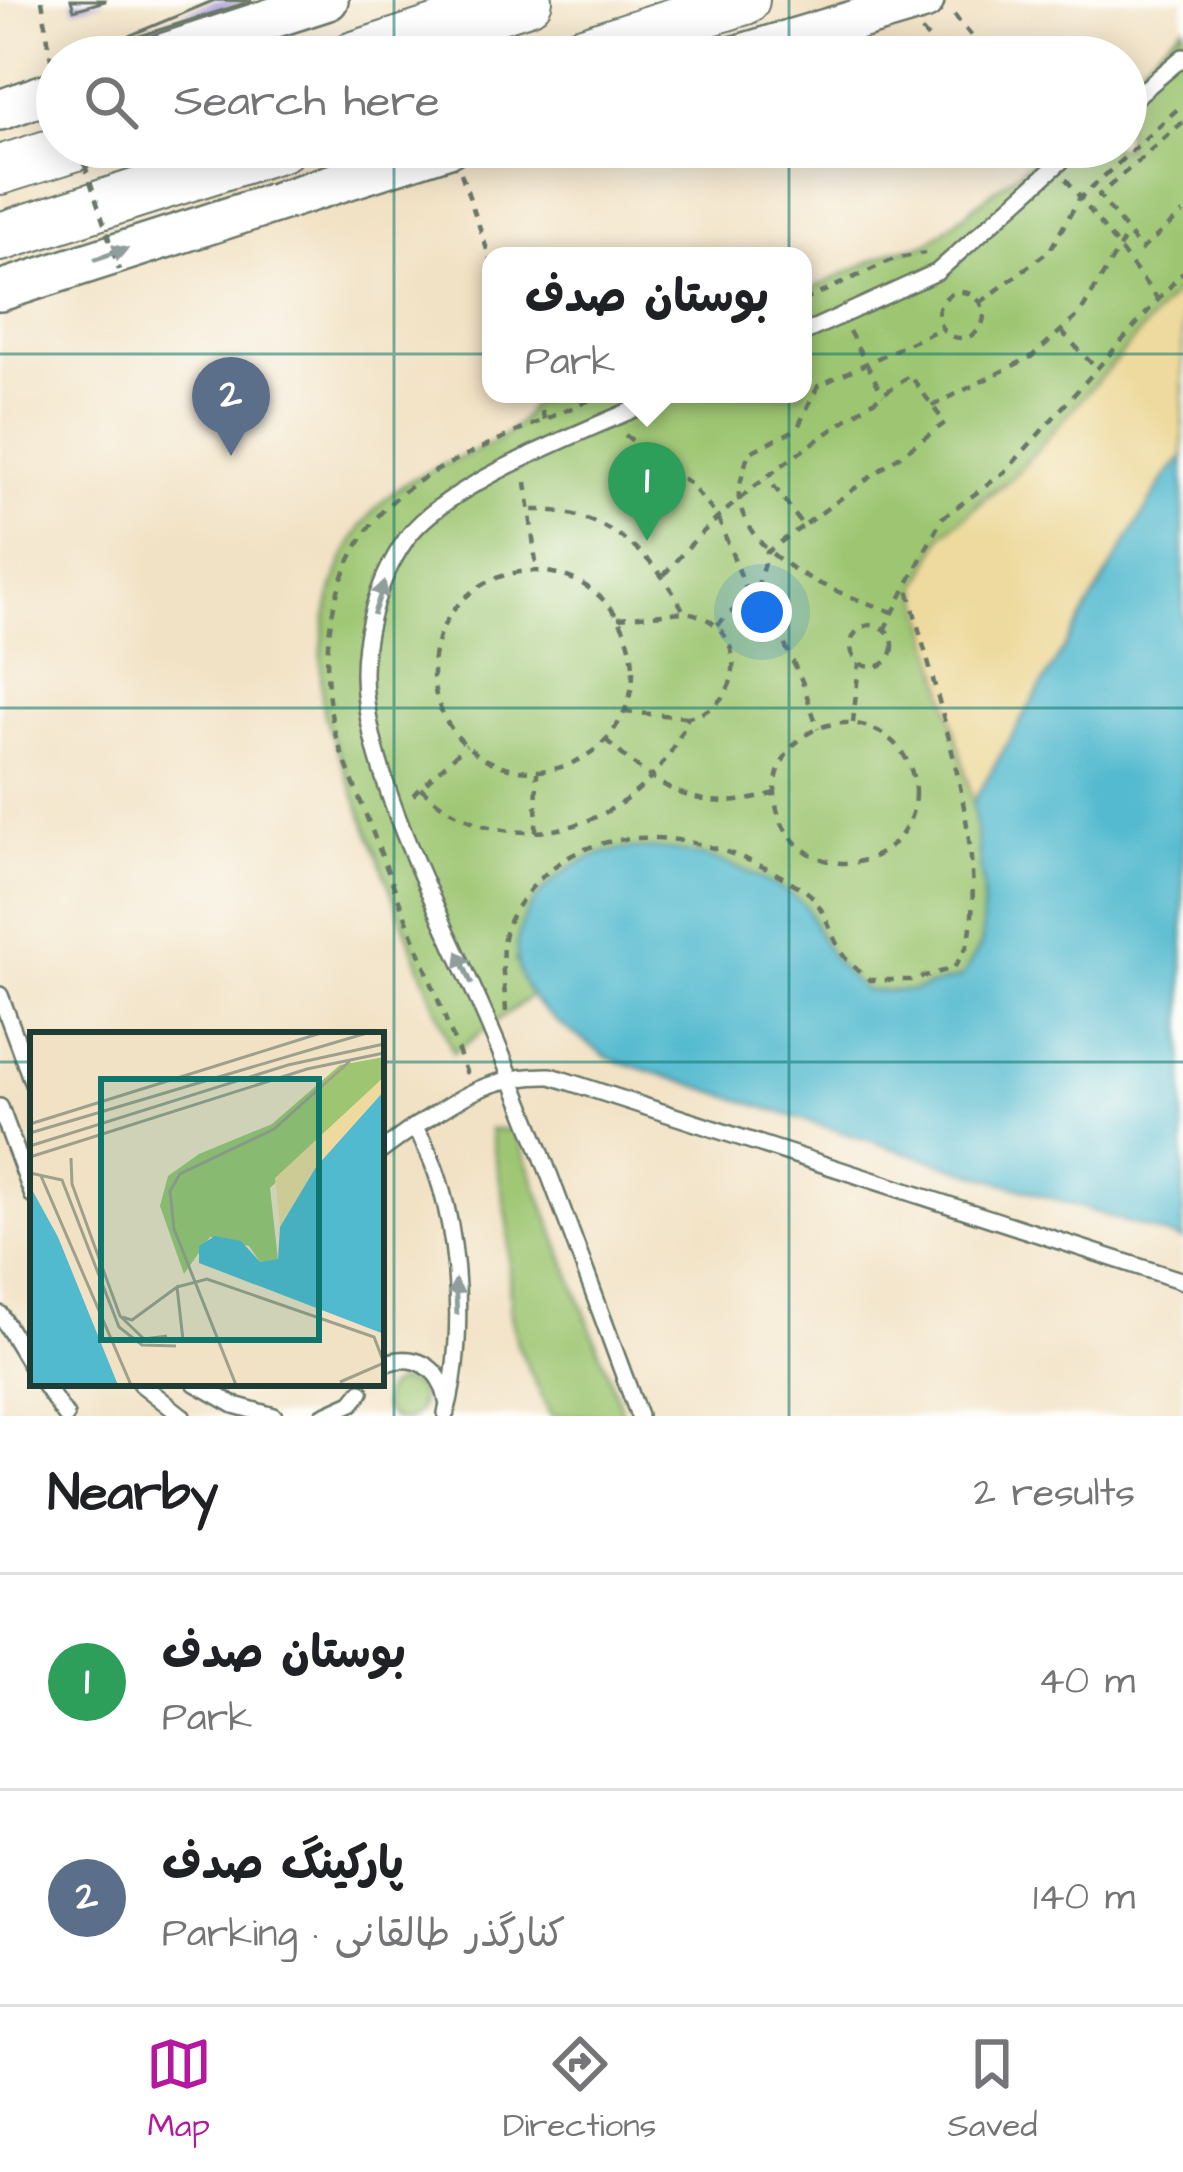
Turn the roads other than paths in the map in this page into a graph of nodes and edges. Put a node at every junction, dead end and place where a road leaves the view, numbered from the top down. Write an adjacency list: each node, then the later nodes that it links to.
1 (328, 0): 5 (street)
2 (528, 0): 6 (main road)
3 (745, 0): 7 (main road)
4 (927, 8): 8 (street)
5 (217, 36)
6 (416, 36)
7 (631, 36)
8 (816, 36)
9 (1183, 57): 11 (lane)
10 (36, 87): 12 (street)
11 (1147, 87)
12 (0, 110)
13 (36, 159): 17 (main road)
14 (216, 168): 18 (main road)
15 (410, 168): 19 (street, one-way to 15)
16 (1043, 168): 20 (lane)
17 (0, 170)
18 (0, 237)
19 (0, 291)
20 (812, 329)
21 (649, 403): 23 (lane, one-way to 21)
22 (0, 995): 24 (lane)
23 (511, 1075): 26 (lane); 29 (lane); 43 (lane)
24 (30, 1076)
25 (0, 1107): 28 (lane)
26 (414, 1127): 27 (lane); 37 (lane, one-way to 26)
27 (384, 1149)
28 (30, 1188)
29 (1183, 1281)
30 (0, 1314): 31 (lane)
31 (30, 1364)
32 (384, 1364): 37 (lane)
33 (45, 1386): 38 (lane)
34 (144, 1386): 39 (lane)
35 (200, 1386): 40 (lane)
36 (362, 1387): 41 (lane); 42 (lane)
37 (446, 1414)
38 (66, 1416)
39 (182, 1416)
40 (274, 1416)
41 (323, 1416)
42 (362, 1416)
43 (639, 1416)

